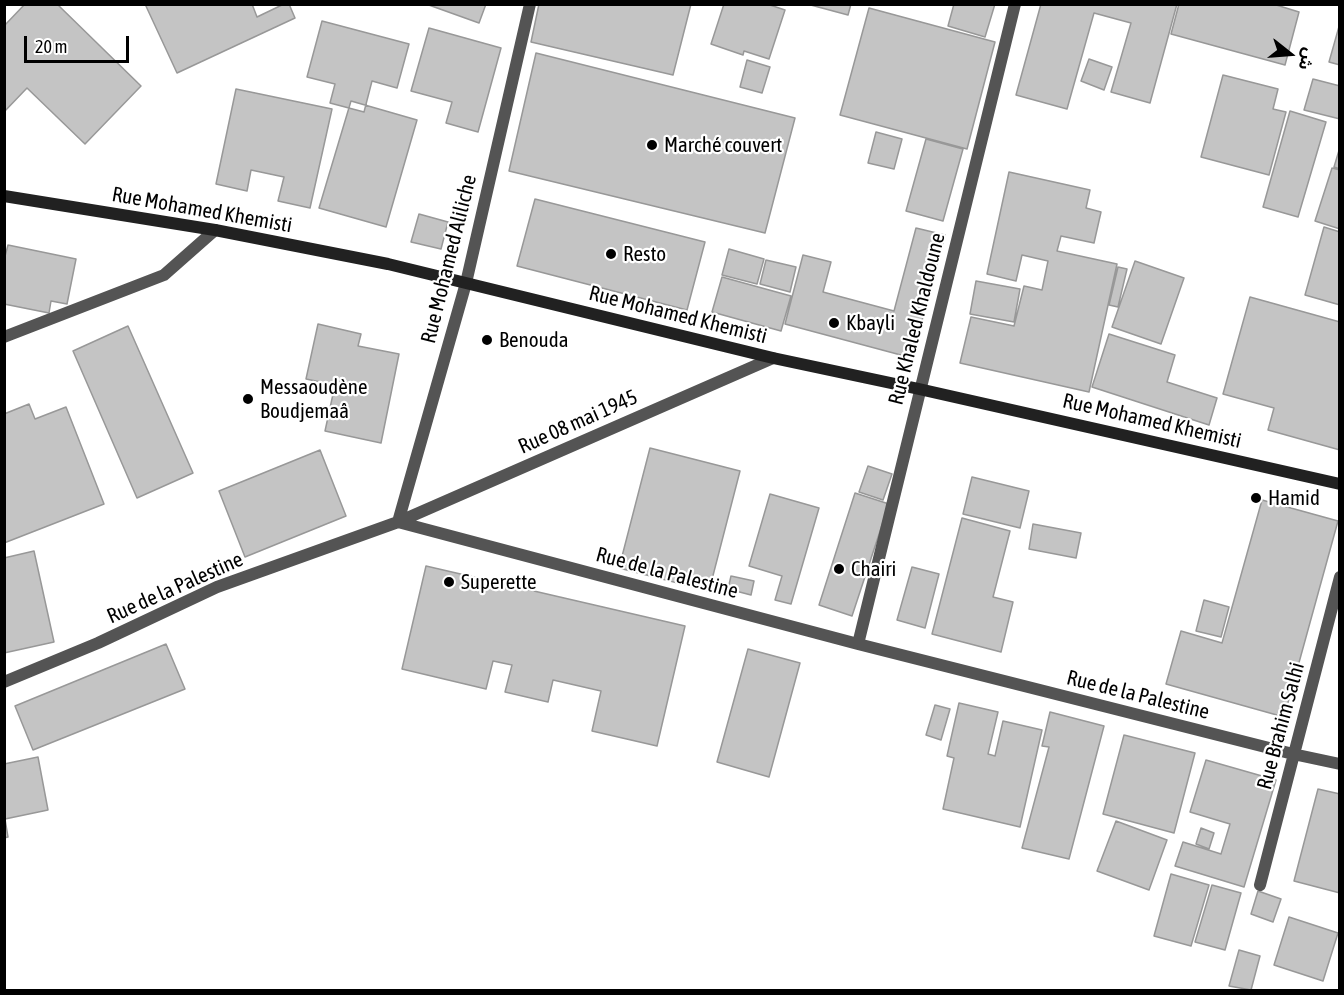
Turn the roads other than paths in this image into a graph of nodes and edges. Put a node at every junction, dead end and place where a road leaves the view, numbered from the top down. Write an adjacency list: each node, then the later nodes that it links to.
1 (530, 4): 5 (street, Rue Mohamed Aliliche)
2 (1015, 4): 8 (street, Rue Khaled Khaldoune)
3 (4, 196): 4 (main road, Rue Mohamed Khemisti)
4 (215, 230): 5 (main road, Rue Mohamed Khemisti); 6 (street)
5 (465, 283): 7 (main road, Rue Mohamed Khemisti); 10 (street, Rue Mohamed Aliliche)
6 (4, 337)
7 (773, 358): 8 (main road, Rue Mohamed Khemisti); 10 (street, Rue 08 mai 1945)
8 (919, 389): 9 (main road, Rue Mohamed Khemisti); 12 (street, Rue Khaled Khaldoune)
9 (1340, 484)
10 (399, 522): 12 (street, Rue de la Palestine); 13 (street, Rue de la Palestine)
11 (1340, 577): 14 (street, Rue Brahim Salhi)
12 (858, 644): 14 (street, Rue de la Palestine)
13 (4, 682)
14 (1293, 754): 15 (street, Rue de la Palestine); 16 (street, Rue Brahim Salhi)
15 (1340, 764)
16 (1260, 885)

